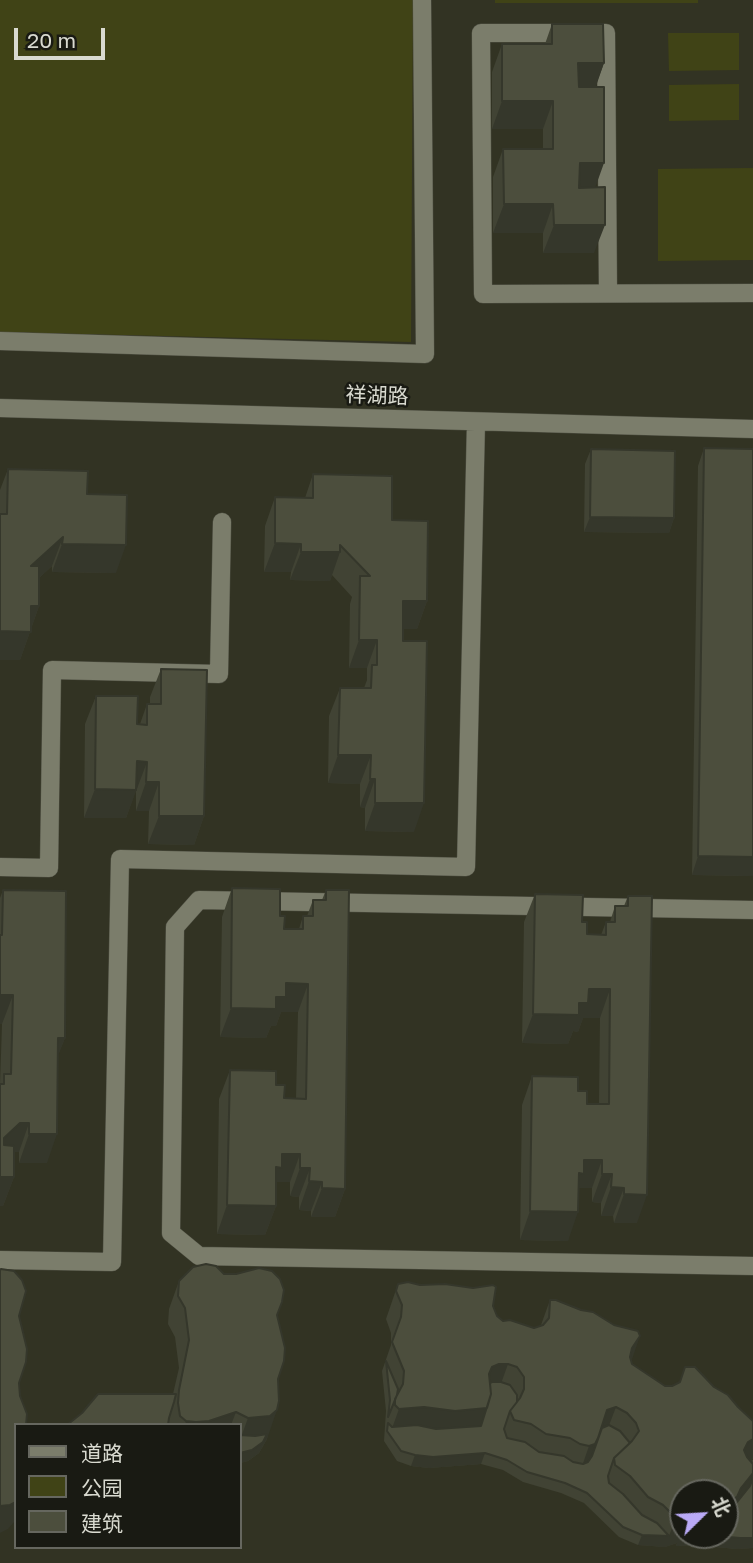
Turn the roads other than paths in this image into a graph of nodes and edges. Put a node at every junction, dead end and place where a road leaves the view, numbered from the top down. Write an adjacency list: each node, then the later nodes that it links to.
1 (422, 0): 4 (street)
2 (608, 293): 2 (street); 3 (street)
3 (753, 293)
4 (0, 341)
5 (0, 408): 6 (street, 祥湖路)
6 (476, 422): 7 (street, 祥湖路); 11 (street)
7 (753, 429)
8 (222, 522): 9 (street)
9 (0, 867)
10 (753, 910): 12 (street)
11 (0, 1260)
12 (753, 1266)

